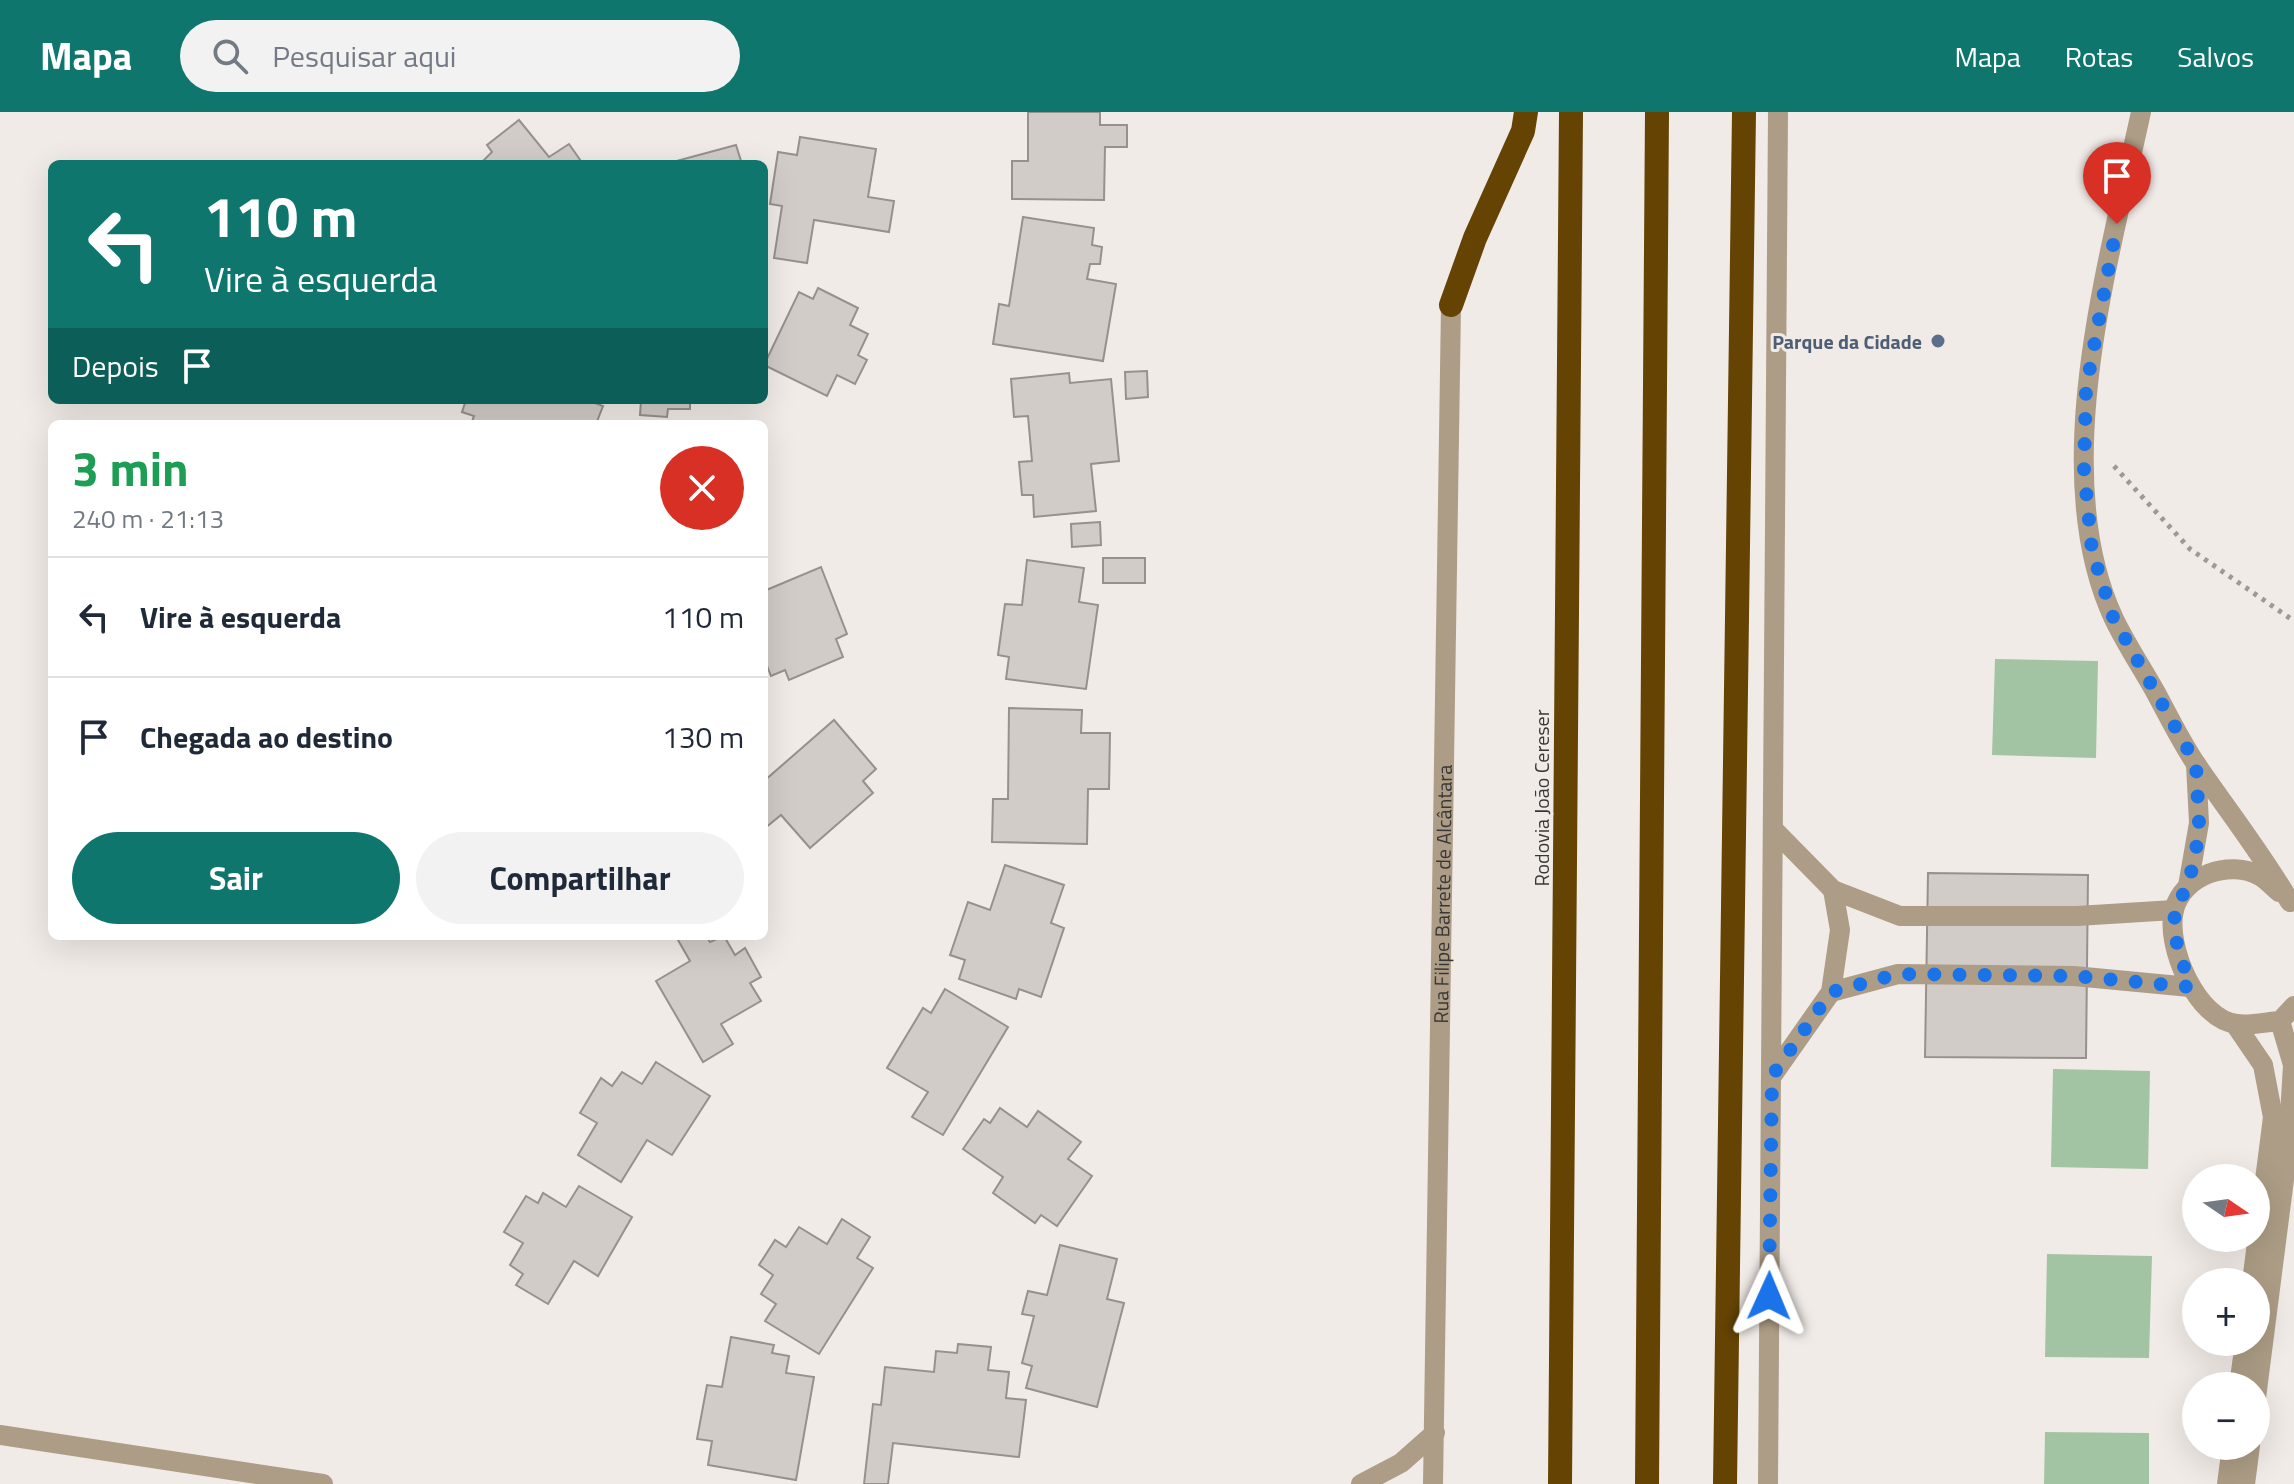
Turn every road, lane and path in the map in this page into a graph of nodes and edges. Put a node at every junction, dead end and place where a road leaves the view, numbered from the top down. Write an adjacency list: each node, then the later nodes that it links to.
1 (1526, 112): 7 (highway)
2 (1571, 112): 30 (highway, Rodovia João Cereser)
3 (1657, 112): 31 (highway)
4 (1744, 112): 32 (highway)
5 (1778, 112): 11 (street)
6 (2141, 112): 8 (street)
7 (1451, 305): 23 (street, Rua Filipe Barrete de Alcântara)
8 (2085, 434): 9 (path); 10 (street)
9 (2294, 621)
10 (2196, 764): 12 (street); 14 (street)
11 (1775, 831): 13 (street); 20 (street)
12 (2188, 886): 14 (street); 15 (street)
13 (1833, 890): 15 (street); 17 (street)
14 (2292, 908)
15 (2174, 910): 16 (street)
16 (2190, 987): 17 (street); 19 (street)
17 (1831, 992): 20 (street)
18 (2287, 1014): 19 (street); 22 (street)
19 (2235, 1024): 21 (street)
20 (1772, 1076): 33 (street)
21 (2254, 1268)
22 (2259, 1372)
23 (1435, 1433): 28 (street); 29 (street, Rua Filipe Barrete de Alcântara)
24 (0, 1435): 27 (street)
25 (2230, 1460): 34 (street)
26 (2248, 1460): 35 (street)
27 (323, 1484)
28 (1361, 1484)
29 (1433, 1484)
30 (1560, 1484)
31 (1647, 1484)
32 (1725, 1484)
33 (1768, 1484)
34 (2227, 1484)
35 (2245, 1484)

